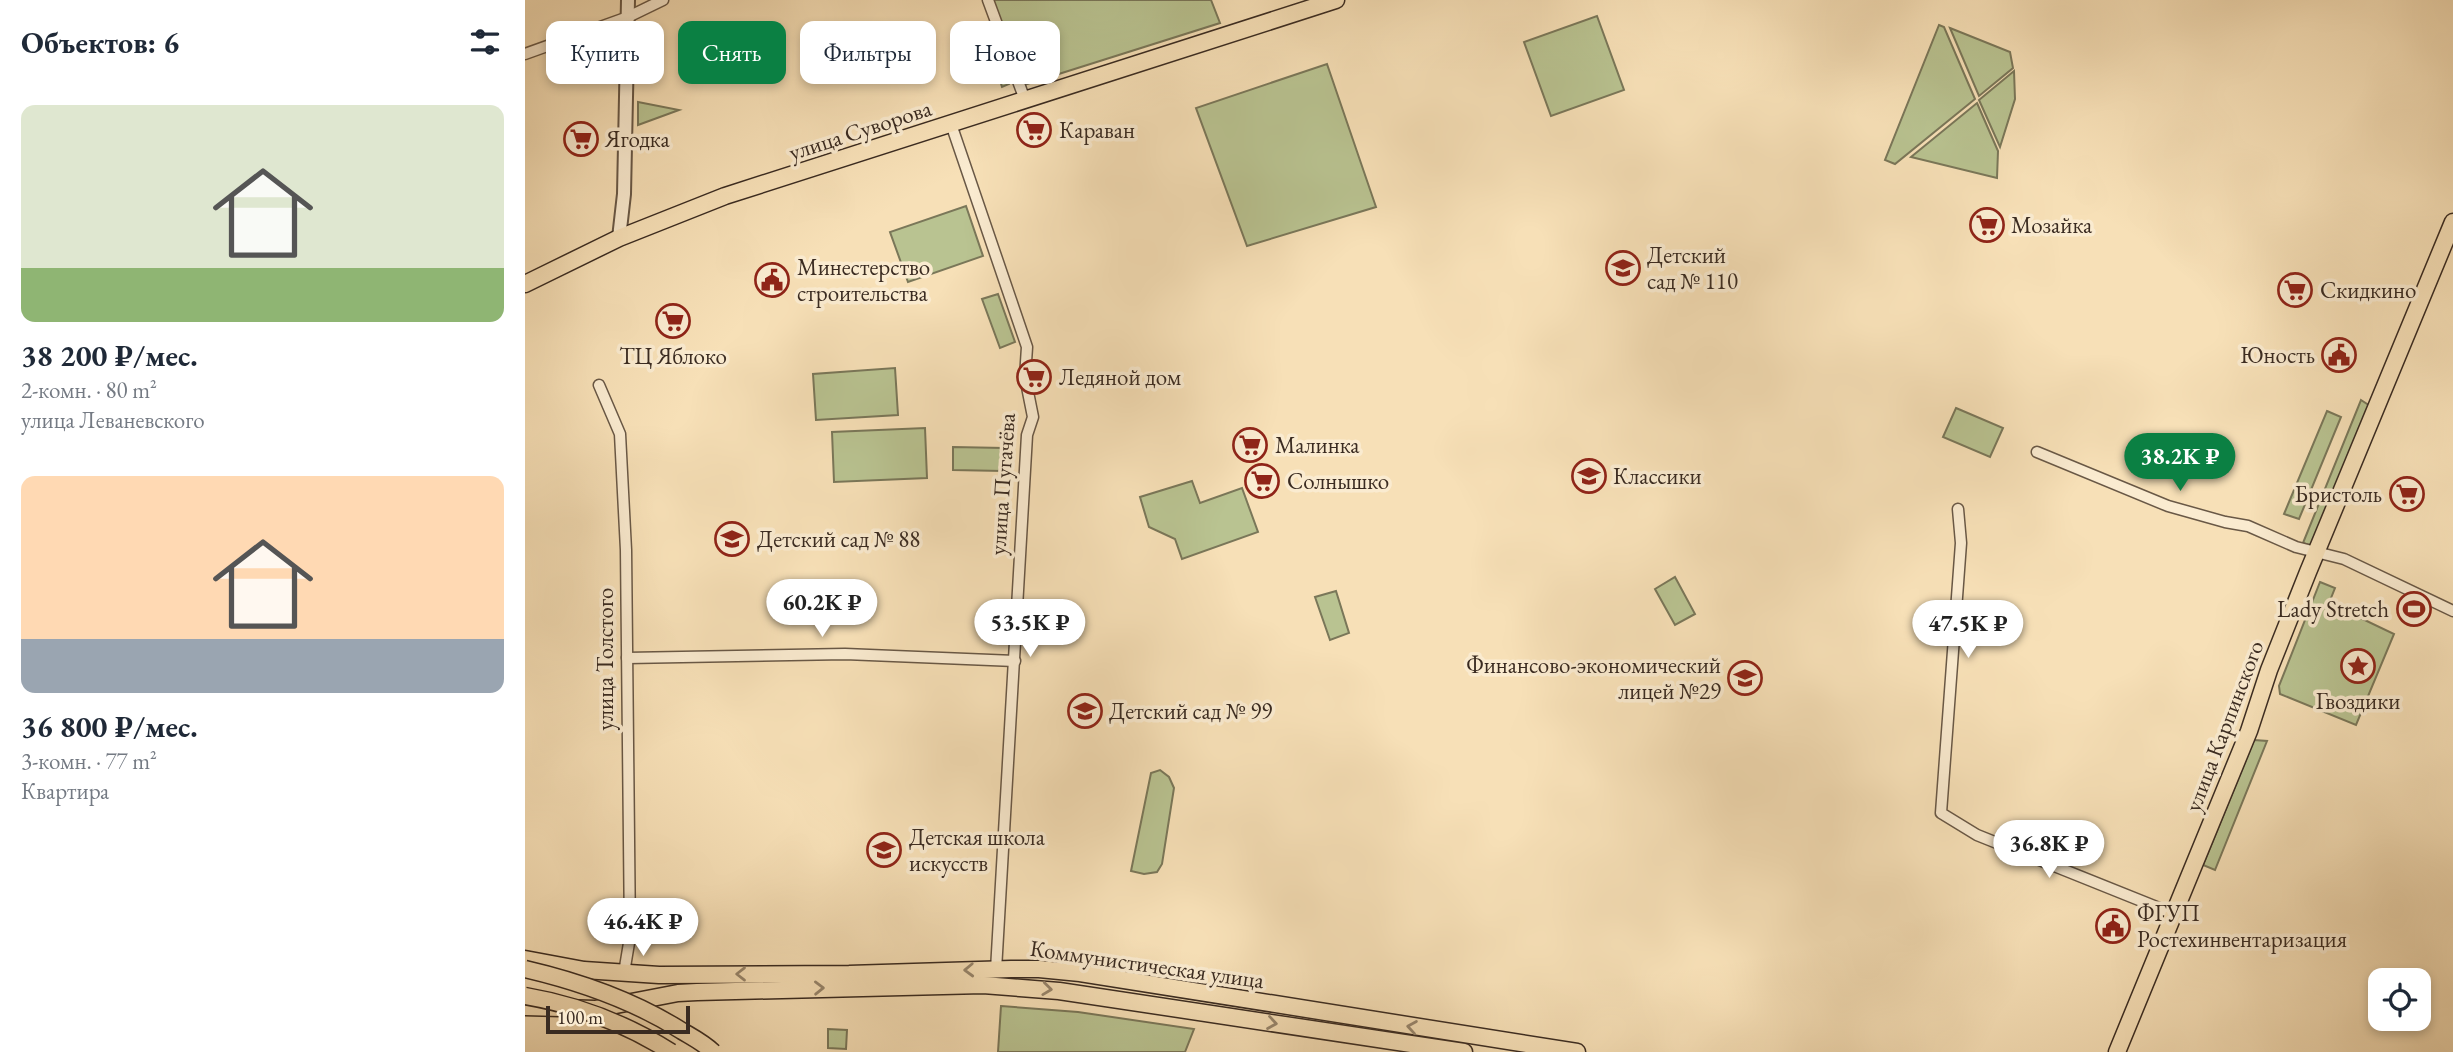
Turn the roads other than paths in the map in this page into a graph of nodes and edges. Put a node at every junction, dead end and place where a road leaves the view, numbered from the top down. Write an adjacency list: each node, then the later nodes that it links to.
1 (628, 0): 5 (street)
2 (663, 0): 5 (street)
3 (988, 0): 7 (street)
4 (1336, 0): 7 (main road, улица Суворова)
5 (628, 17): 6 (street); 10 (street)
6 (525, 54)
7 (1025, 100): 8 (main road, улица Суворова)
8 (951, 124): 10 (main road, улица Суворова); 18 (street, улица Пугачёва)
9 (2453, 222): 15 (main road, улица Карпинского)
10 (619, 238): 11 (main road, улица Суворова)
11 (525, 284)
12 (599, 385): 17 (street, улица Толстого)
13 (2036, 452): 15 (street)
14 (1958, 509): 19 (street)
15 (2316, 553): 16 (street); 19 (main road, улица Карпинского)
16 (2453, 611)
17 (627, 658): 18 (street); 23 (street, улица Толстого)
18 (1015, 661): 24 (street, улица Пугачёва)
19 (2174, 914): 33 (main road, улица Карпинского)
20 (525, 959): 22 (main road, Коммунистическая улица)
21 (525, 969): 30 (main road, bridge)
22 (606, 972): 23 (main road, Коммунистическая улица); 27 (main road)
23 (624, 974): 24 (main road, Коммунистическая улица, one-way to 23)
24 (995, 978): 25 (main road, Коммунистическая улица, one-way to 24); 31 (main road, Коммунистическая улица, one-way to 31); 32 (main road, Коммунистическая улица, one-way to 24)
25 (678, 993): 27 (main road); 28 (main road, Коммунистическая улица)
26 (525, 996): 29 (main road, bridge)
27 (599, 996): 28 (main road)
28 (525, 1007)
29 (671, 1052)
30 (713, 1052)
31 (1464, 1052)
32 (1577, 1052)
33 (2117, 1052)

